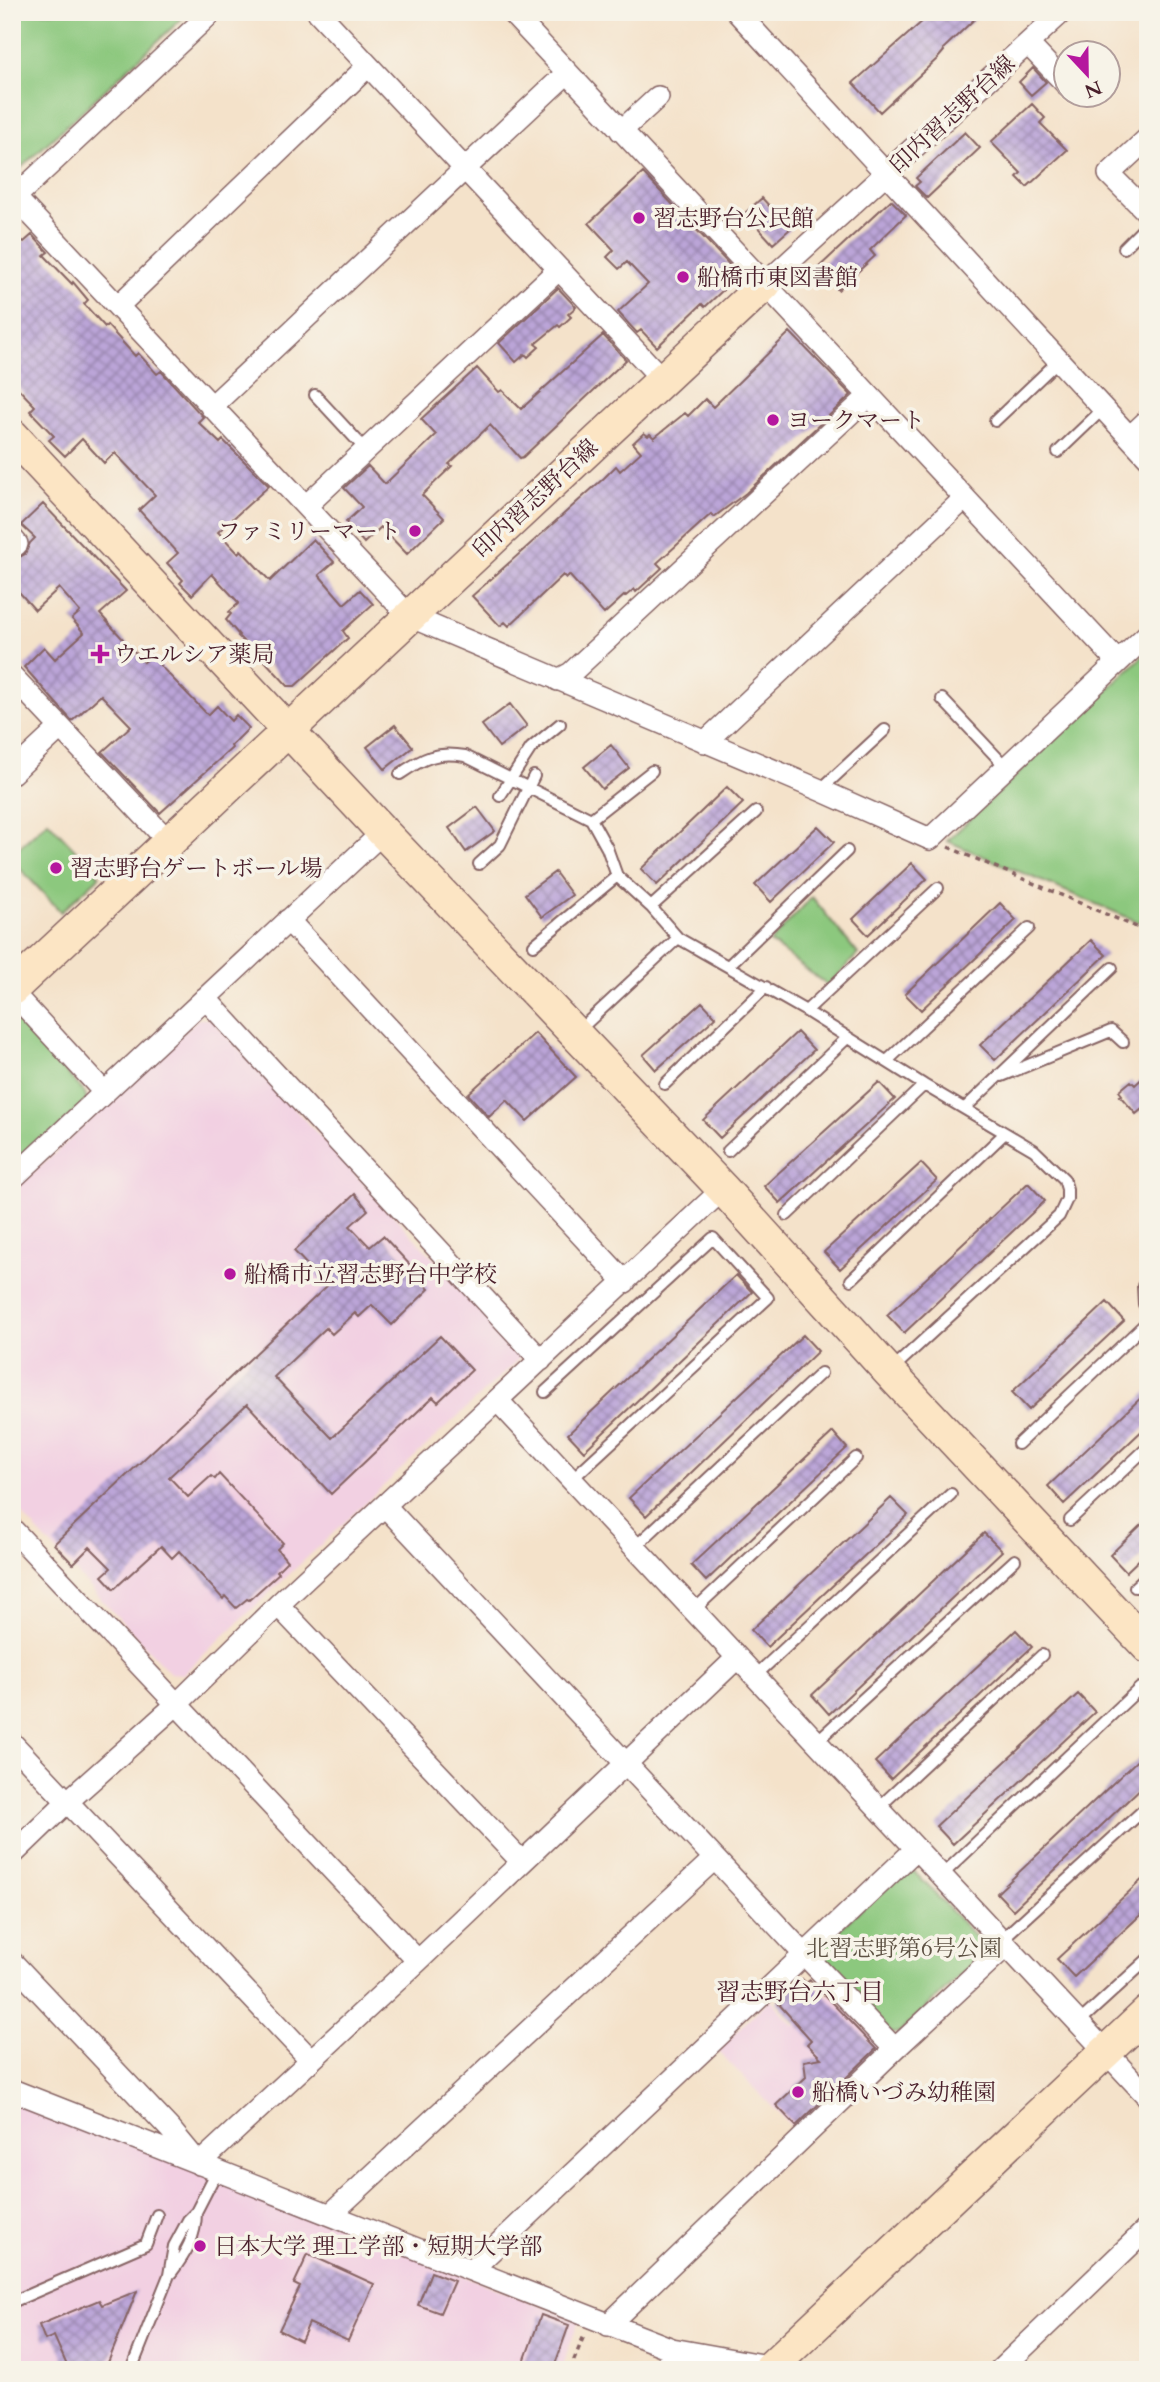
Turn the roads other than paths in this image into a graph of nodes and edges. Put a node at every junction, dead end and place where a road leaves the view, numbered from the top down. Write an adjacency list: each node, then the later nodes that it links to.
1 (212, 12): 16 (street)
2 (318, 12): 8 (street)
3 (540, 12): 6 (street)
4 (737, 12): 15 (street)
5 (1062, 12): 7 (street, 印内習志野台線)
6 (518, 20): 10 (street)
7 (1028, 44): 9 (street); 15 (street, 印内習志野台線)
8 (368, 66): 14 (street); 22 (street)
9 (1052, 69)
10 (567, 73): 12 (street); 14 (street)
11 (658, 97): 12 (street)
12 (621, 131): 21 (street)
13 (1148, 138): 17 (street)
14 (464, 168): 20 (street); 27 (street)
15 (888, 174): 21 (street, 印内習志野台線); 23 (street)
16 (13, 197): 22 (street)
17 (1148, 213)
18 (1148, 224): 19 (lane)
19 (1124, 248)
20 (559, 270): 24 (street); 33 (street)
21 (765, 285): 24 (street, 印内習志野台線); 26 (street)
22 (118, 306): 27 (street)
23 (1058, 361): 28 (street); 30 (lane)
24 (662, 379): 40 (street, 印内習志野台線)
25 (315, 394): 33 (lane)
26 (869, 396): 36 (street); 44 (street)
27 (211, 407): 37 (street)
28 (1103, 409): 32 (street); 34 (lane)
29 (1148, 420): 32 (street)
30 (995, 421)
31 (12, 435): 48 (street)
32 (1129, 437): 35 (street)
33 (366, 450): 37 (street)
34 (1058, 452)
35 (1148, 457)
36 (965, 498): 42 (street); 50 (street)
37 (306, 506): 40 (street)
38 (12, 538): 39 (street)
39 (12, 548)
40 (409, 617): 44 (street); 48 (street, 印内習志野台線)
41 (1148, 634): 42 (street)
42 (1118, 662): 51 (street)
43 (12, 676): 47 (street)
44 (558, 680): 50 (street)
45 (942, 699): 51 (lane)
46 (560, 724): 55 (lane)
47 (60, 728): 53 (street); 62 (street)
48 (288, 730): 61 (street); 62 (street, 印内習志野台線)
49 (885, 730): 57 (lane)
50 (705, 742): 57 (street)
51 (1005, 766): 57 (street)
52 (652, 771): 60 (lane)
53 (12, 773)
54 (400, 774): 55 (lane)
55 (512, 778): 56 (lane); 58 (lane)
56 (531, 781): 60 (lane); 64 (lane)
57 (820, 790)
58 (500, 796)
59 (756, 812): 67 (lane)
60 (591, 819): 65 (lane)
61 (383, 832): 68 (street); 78 (street)
62 (170, 843): 75 (street, 印内習志野台線)
63 (847, 851): 72 (lane)
64 (479, 864)
65 (618, 876): 67 (lane); 71 (lane)
66 (938, 888): 77 (lane)
67 (651, 907): 70 (lane)
68 (288, 920): 76 (street); 94 (street)
69 (1029, 928): 81 (lane)
70 (678, 938): 72 (lane); 78 (lane)
71 (534, 945)
72 (728, 966): 74 (lane)
73 (1112, 968): 82 (lane)
74 (766, 987): 77 (lane); 83 (lane)
75 (12, 990): 85 (street)
76 (205, 998): 85 (street); 97 (street)
77 (806, 1011): 79 (lane)
78 (574, 1034): 90 (street)
79 (847, 1038): 81 (lane); 88 (lane)
80 (1122, 1042): 82 (lane)
81 (887, 1061): 84 (lane)
82 (996, 1079): 86 (lane)
83 (665, 1084)
84 (924, 1085): 86 (lane); 91 (lane)
85 (104, 1092): 89 (street)
86 (965, 1108): 87 (lane)
87 (1004, 1134): 92 (lane); 98 (lane)
88 (728, 1151)
89 (12, 1179)
90 (723, 1189): 94 (street); 98 (street)
91 (787, 1215)
92 (851, 1280)
93 (1148, 1281): 95 (lane)
94 (625, 1282): 97 (street)
95 (1148, 1308)
96 (1148, 1321): 102 (lane)
97 (541, 1360): 101 (street)
98 (889, 1372): 116 (street)
99 (821, 1373): 110 (lane)
100 (545, 1392): 105 (lane)
101 (498, 1401): 105 (street); 107 (street)
102 (1018, 1444)
103 (1148, 1447): 108 (lane)
104 (856, 1458): 115 (lane)
105 (572, 1480): 110 (street)
106 (951, 1494): 119 (lane)
107 (386, 1506): 114 (street); 124 (street)
108 (1070, 1520)
109 (12, 1530): 121 (street)
110 (635, 1548): 115 (street)
111 (1015, 1560): 122 (lane)
112 (1148, 1575): 113 (lane)
113 (1135, 1587)
114 (278, 1605): 121 (street); 131 (street)
115 (694, 1610): 118 (street)
116 (1148, 1647)
117 (1042, 1655): 127 (lane)
118 (737, 1658): 119 (street); 124 (street)
119 (755, 1676): 122 (street)
120 (1140, 1688): 132 (lane)
121 (177, 1703): 125 (street); 136 (street)
122 (816, 1742): 127 (street)
123 (12, 1743): 125 (street)
124 (626, 1763): 130 (street); 131 (street)
125 (68, 1801): 129 (street); 142 (street)
126 (1148, 1806): 133 (lane)
127 (877, 1809): 128 (street)
128 (916, 1849): 132 (street); 134 (street)
129 (12, 1855)
130 (714, 1859): 134 (street); 146 (street)
131 (522, 1861): 136 (street)
132 (941, 1877): 133 (street)
133 (1003, 1943): 139 (street); 140 (street)
134 (804, 1954): 140 (street); 149 (street)
135 (1148, 1959): 139 (lane)
136 (418, 1961): 142 (street)
137 (12, 1962): 145 (street)
138 (1148, 2012): 141 (street)
139 (1078, 2023): 141 (street)
140 (895, 2049): 151 (street)
141 (1105, 2052): 144 (street); 153 (street)
142 (310, 2059): 145 (street)
143 (12, 2090): 145 (street)
144 (1148, 2097)
145 (208, 2167): 146 (street); 154 (lane)
146 (331, 2214): 149 (street)
147 (157, 2215): 150 (lane)
148 (1148, 2228): 156 (street)
149 (471, 2270): 151 (street)
150 (12, 2302)
151 (599, 2321): 152 (street)
152 (672, 2348): 153 (street); 155 (street)
153 (778, 2368)
154 (131, 2370)
155 (666, 2370)
156 (1000, 2370)

